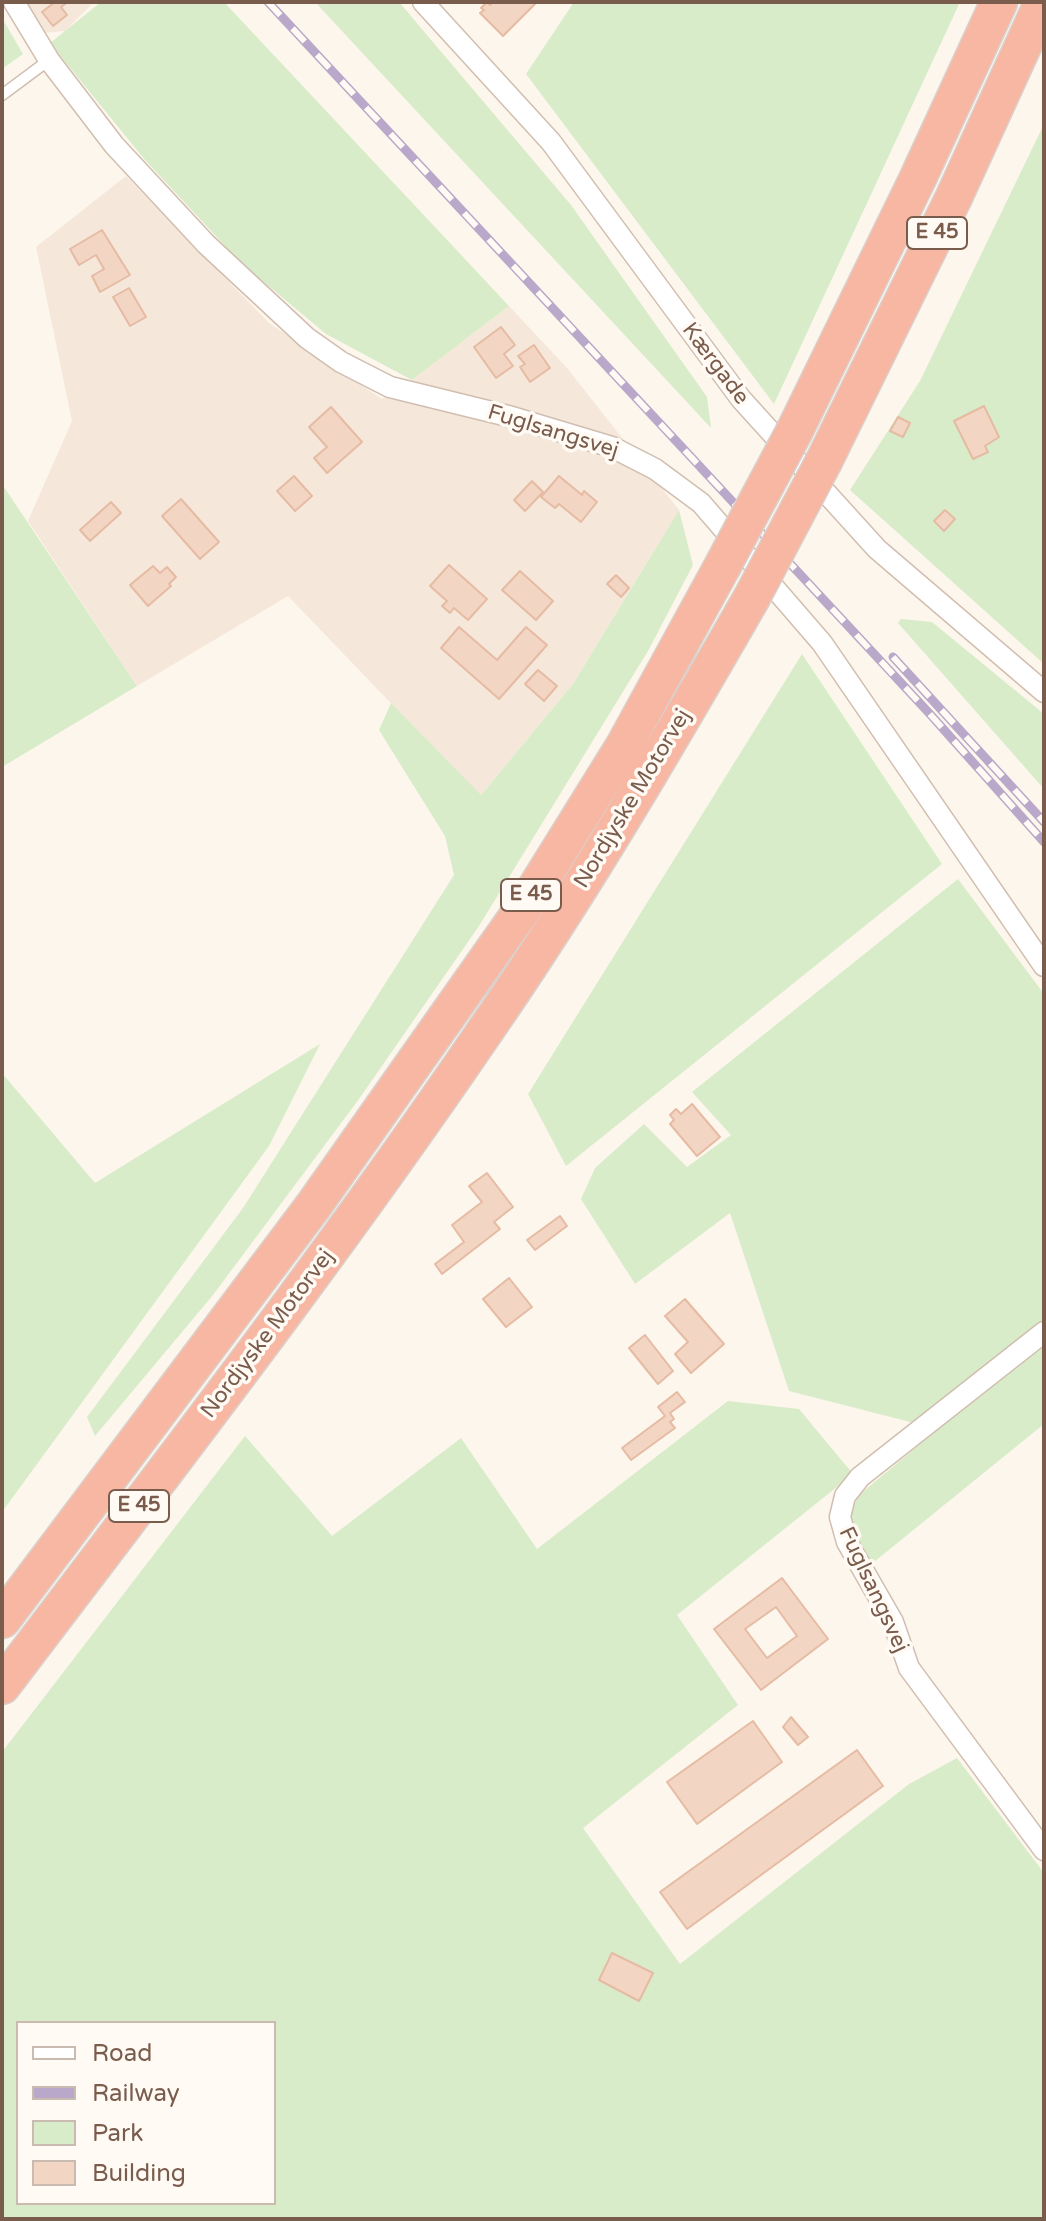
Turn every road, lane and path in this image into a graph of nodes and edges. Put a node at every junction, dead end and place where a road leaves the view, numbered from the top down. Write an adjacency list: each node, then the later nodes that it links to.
1 (14, 2): 5 (street, Fuglsangsvej)
2 (423, 2): 7 (street, Kærgade)
3 (999, 2): 9 (highway, Nordjyske Motorvej / E 45, bridge)
4 (1043, 2): 13 (highway, Nordjyske Motorvej / E 45, bridge)
5 (49, 60): 6 (lane); 8 (street, Fuglsangsvej)
6 (2, 95)
7 (1044, 692)
8 (1044, 966)
9 (314, 1205): 11 (highway); 12 (highway, Nordjyske Motorvej / E 45)
10 (1044, 1332): 14 (street, Fuglsangsvej)
11 (2, 1593)
12 (2, 1620)
13 (2, 1686)
14 (1044, 1850)

